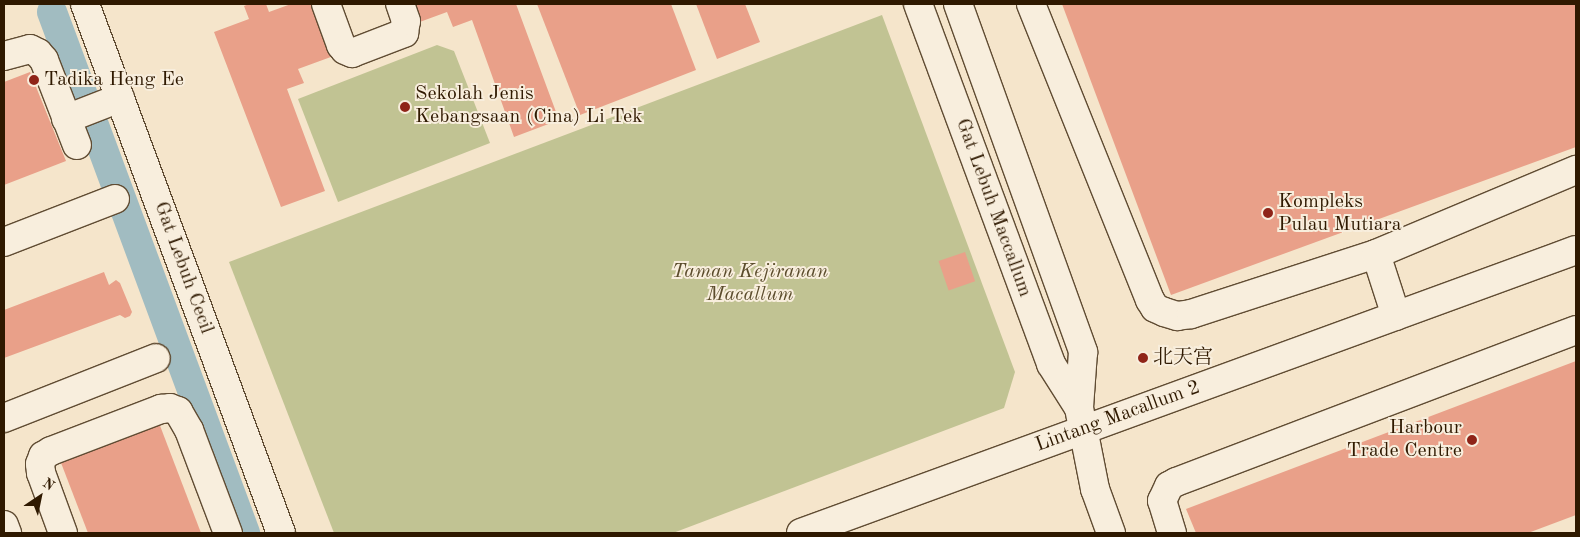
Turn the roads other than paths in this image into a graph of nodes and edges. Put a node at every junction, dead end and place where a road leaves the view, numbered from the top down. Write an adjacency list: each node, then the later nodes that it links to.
1 (85, 4): 8 (street, Gat Lebuh Cecil)
2 (326, 4): 3 (street)
3 (400, 4)
4 (918, 4): 20 (street, Gat Lebuh Maccallum)
5 (958, 4): 20 (street, Gat Lebuh Maccallum)
6 (1032, 4): 15 (street)
7 (4, 56): 9 (street)
8 (120, 98): 9 (street); 26 (street, Gat Lebuh Cecil)
9 (80, 114): 10 (street)
10 (77, 145)
11 (1576, 170): 15 (street)
12 (115, 199): 13 (street)
13 (4, 242)
14 (1576, 250): 16 (street, Lintang Macallum 2)
15 (1376, 254): 16 (street)
16 (1396, 316): 20 (street, Lintang Macallum 2)
17 (1576, 330): 28 (street)
18 (156, 358): 19 (street)
19 (4, 418)
20 (1081, 419): 22 (street, Lintang Macallum 2); 27 (street, Gat Lebuh Maccallum)
21 (4, 525): 23 (street)
22 (816, 531)
23 (7, 533)
24 (63, 533): 25 (street)
25 (228, 533)
26 (281, 533)
27 (1111, 533)
28 (1172, 533)

